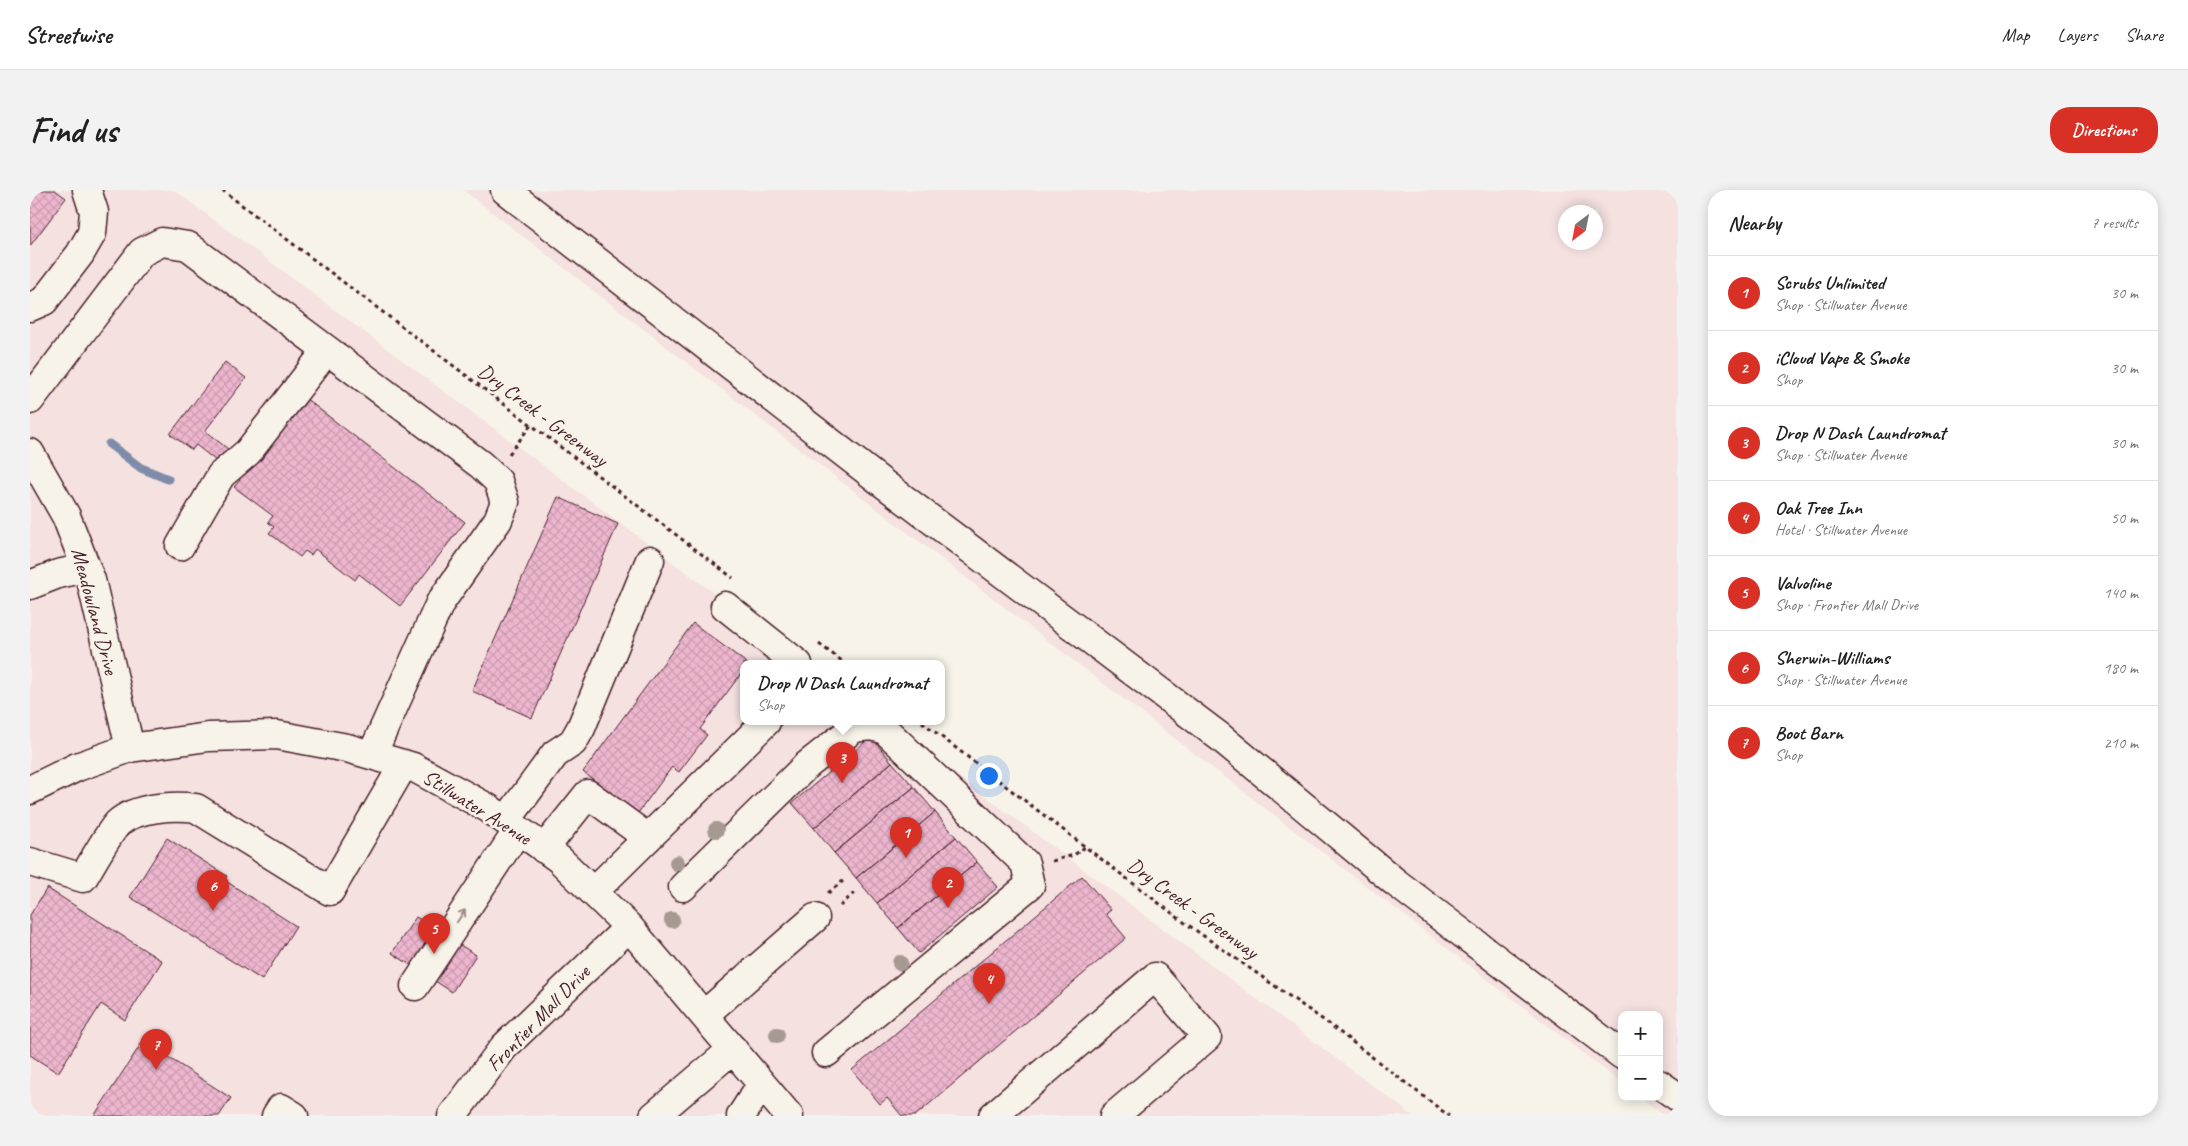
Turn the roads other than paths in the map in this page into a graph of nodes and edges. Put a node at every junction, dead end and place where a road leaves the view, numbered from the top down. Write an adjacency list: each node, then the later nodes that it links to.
1 (87, 190): 3 (street)
2 (505, 190): 30 (street)
3 (30, 307)
4 (327, 350): 5 (street); 7 (street); 15 (street)
5 (30, 400)
6 (30, 453): 9 (street, Meadowland Drive)
7 (180, 546)
8 (650, 560): 18 (street)
9 (86, 568): 10 (street); 14 (street, Meadowland Drive)
10 (30, 584)
11 (725, 606): 12 (street)
12 (793, 660)
13 (763, 725): 19 (street)
14 (130, 748): 15 (street, Stillwater Avenue); 17 (street, Stillwater Avenue)
15 (372, 755): 16 (street, Stillwater Avenue)
16 (404, 764): 18 (street, Stillwater Avenue); 21 (street)
17 (30, 790)
18 (512, 825): 20 (street, Stillwater Avenue); 26 (street, one-way to 18)
19 (648, 838): 20 (street); 23 (street)
20 (544, 848): 23 (street, Stillwater Avenue)
21 (30, 862)
22 (683, 887): 29 (street)
23 (593, 892): 25 (street, Stillwater Avenue)
24 (815, 918): 27 (street)
25 (630, 927): 27 (street, Stillwater Avenue); 36 (street, Frontier Mall Drive)
26 (415, 986)
27 (705, 1014): 28 (street, Stillwater Avenue)
28 (733, 1049): 31 (street, Stillwater Avenue); 37 (street)
29 (826, 1053)
30 (1618, 1053)
31 (761, 1085): 38 (street); 39 (street, Stillwater Avenue)
32 (1663, 1087): 33 (street)
33 (1678, 1097)
34 (276, 1116): 35 (street)
35 (294, 1116)
36 (452, 1116)
37 (654, 1116)
38 (741, 1116)
39 (789, 1116)
40 (993, 1116): 41 (street)
41 (1114, 1116)

